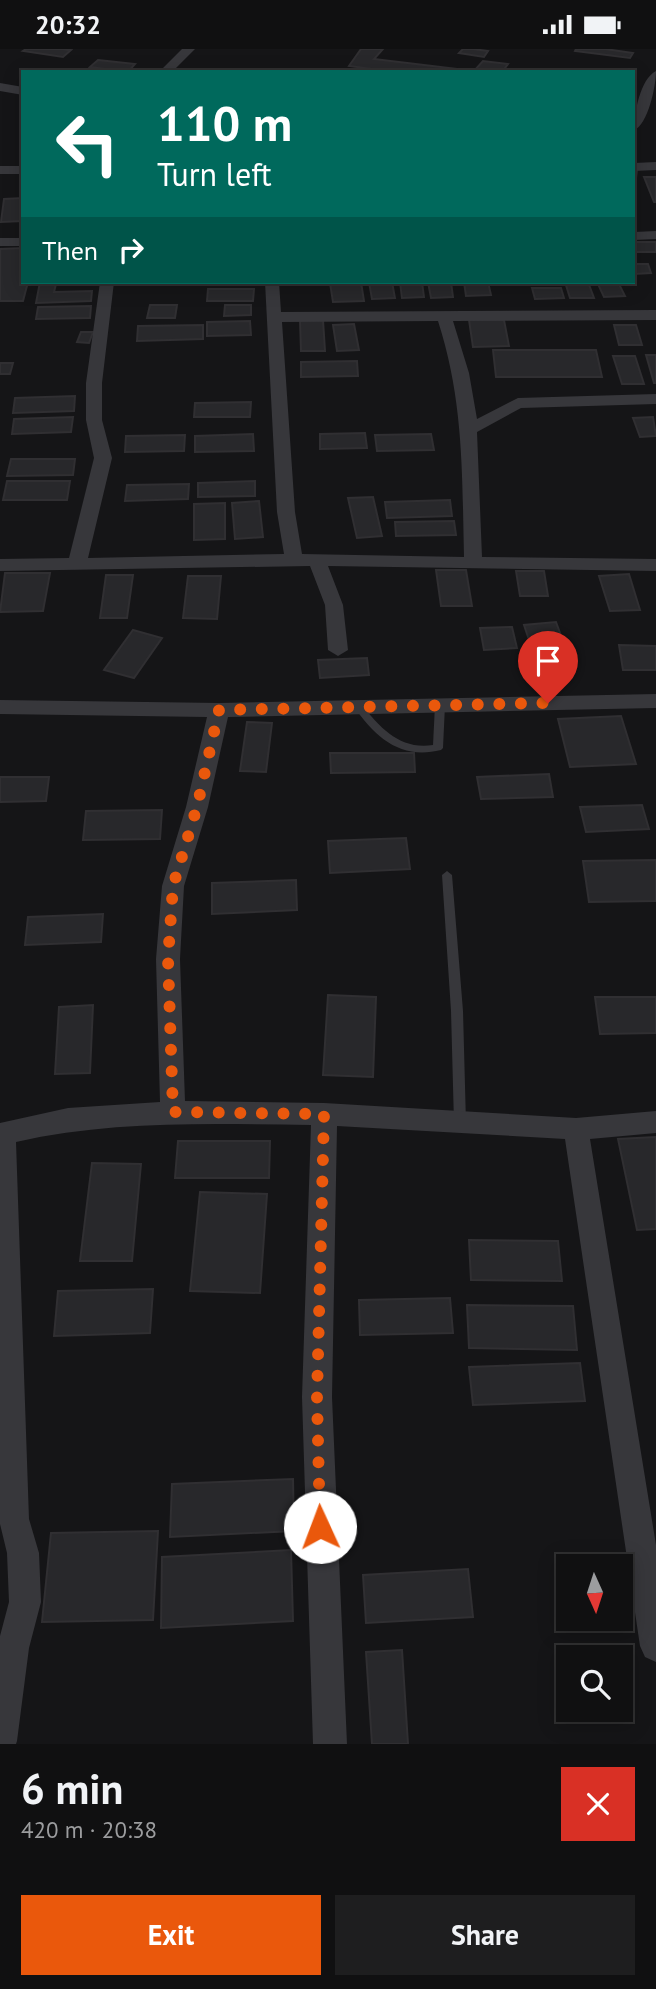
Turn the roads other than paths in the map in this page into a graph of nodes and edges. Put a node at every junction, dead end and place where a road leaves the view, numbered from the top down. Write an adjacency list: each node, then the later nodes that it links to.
1 (189, 49): 2 (street)
2 (166, 70)
3 (656, 75): 6 (street)
4 (0, 87): 5 (street)
5 (21, 90)
6 (635, 124)
7 (656, 166): 10 (street)
8 (0, 170): 9 (street)
9 (21, 170)
10 (635, 170)
11 (635, 236): 12 (street)
12 (656, 236)
13 (0, 242): 14 (street)
14 (21, 242)
15 (107, 284): 27 (street)
16 (272, 284): 18 (street)
17 (656, 315): 19 (street)
18 (274, 317): 19 (street); 24 (street)
19 (445, 318): 21 (street)
20 (656, 399): 22 (street)
21 (469, 402): 22 (street); 23 (street)
22 (518, 403): 23 (street)
23 (469, 430): 26 (street)
24 (294, 560): 25 (street); 27 (street)
25 (317, 561): 26 (street); 30 (street)
26 (473, 563): 29 (street)
27 (77, 564): 28 (street)
28 (0, 565)
29 (656, 565)
30 (338, 650)
31 (656, 701): 32 (street)
32 (440, 705): 34 (street); 34 (lane)
33 (0, 707): 35 (street)
34 (359, 707): 35 (street)
35 (219, 710): 37 (street)
36 (447, 875): 40 (lane)
37 (173, 1112): 38 (street); 42 (street)
38 (324, 1114): 40 (street); 45 (street)
39 (656, 1122): 41 (street)
40 (460, 1123): 41 (street)
41 (576, 1129): 43 (street)
42 (2, 1133): 44 (street)
43 (656, 1646)
44 (0, 1741)
45 (330, 1744)

